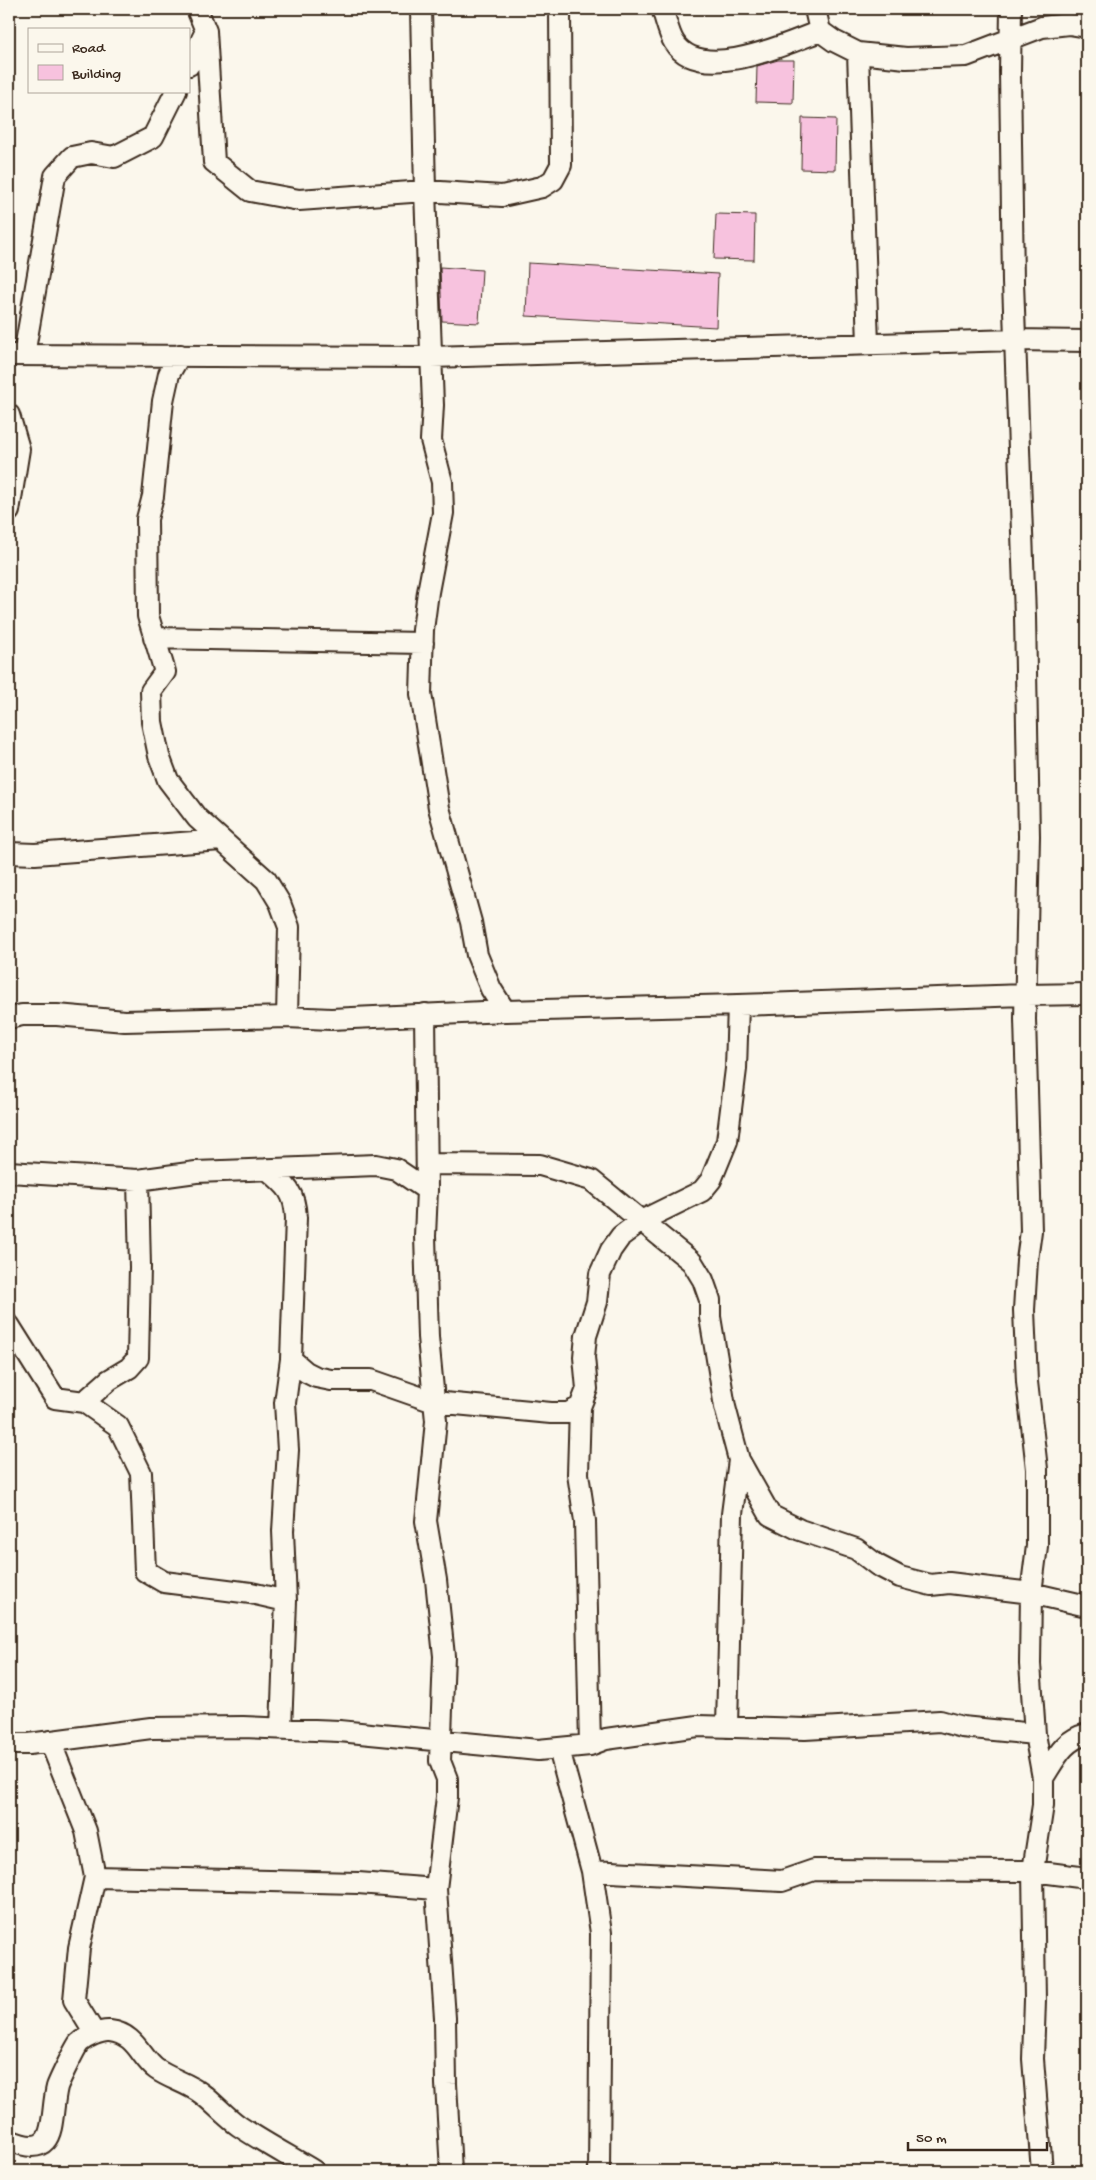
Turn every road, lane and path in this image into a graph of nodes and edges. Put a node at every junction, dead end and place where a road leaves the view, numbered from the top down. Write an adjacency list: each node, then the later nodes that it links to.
1 (198, 9): 9 (street)
2 (421, 9): 14 (street)
3 (560, 9): 14 (street)
4 (662, 9): 8 (street)
5 (815, 9): 8 (street)
6 (1011, 9): 10 (street)
7 (1087, 26): 10 (street)
8 (820, 30): 11 (street)
9 (206, 31): 12 (street); 14 (street)
10 (1010, 40): 11 (street); 15 (street)
11 (858, 53): 17 (street)
12 (190, 63)
13 (176, 92): 18 (street)
14 (425, 191): 20 (street)
15 (1015, 340): 16 (street); 17 (street); 28 (street)
16 (1087, 341)
17 (868, 344): 20 (street)
18 (16, 355): 19 (street)
19 (180, 355): 20 (street); 23 (street)
20 (430, 357): 24 (street)
21 (9, 415): 22 (street)
22 (9, 511)
23 (154, 638): 24 (street); 25 (street)
24 (423, 643): 30 (street)
25 (221, 840): 26 (street); 32 (street)
26 (9, 853)
27 (1087, 994): 28 (street)
28 (1026, 995): 29 (street); 46 (street)
29 (738, 1005): 30 (street); 39 (street)
30 (504, 1010): 31 (street)
31 (425, 1014): 32 (street); 34 (street)
32 (287, 1017): 33 (street)
33 (9, 1018)
34 (427, 1164): 38 (street); 39 (street)
35 (267, 1169): 37 (street); 38 (street); 41 (street)
36 (9, 1172): 37 (street)
37 (138, 1180): 42 (street)
38 (427, 1190): 43 (street)
39 (642, 1220): 44 (street); 45 (street)
40 (10, 1332): 42 (street)
41 (291, 1359): 43 (street); 47 (street)
42 (84, 1402): 47 (street)
43 (434, 1402): 44 (street); 53 (street)
44 (580, 1407): 56 (street)
45 (739, 1460): 46 (street); 49 (street)
46 (1030, 1593): 48 (street); 51 (street)
47 (286, 1601): 50 (street)
48 (1087, 1606)
49 (727, 1727): 51 (street); 56 (street)
50 (281, 1728): 53 (street); 54 (street)
51 (1035, 1734): 58 (street)
52 (1087, 1734): 58 (street)
53 (441, 1740): 57 (street); 63 (street)
54 (50, 1741): 55 (street); 61 (street)
55 (9, 1744)
56 (590, 1744): 57 (street)
57 (559, 1748): 59 (street)
58 (1043, 1778): 60 (street)
59 (592, 1871): 60 (street); 68 (street)
60 (1033, 1871): 62 (street); 69 (street)
61 (95, 1877): 63 (street); 64 (street)
62 (1087, 1878)
63 (436, 1889): 67 (street)
64 (94, 2034): 65 (street); 66 (street)
65 (9, 2140)
66 (314, 2171)
67 (450, 2171)
68 (599, 2171)
69 (1042, 2171)

